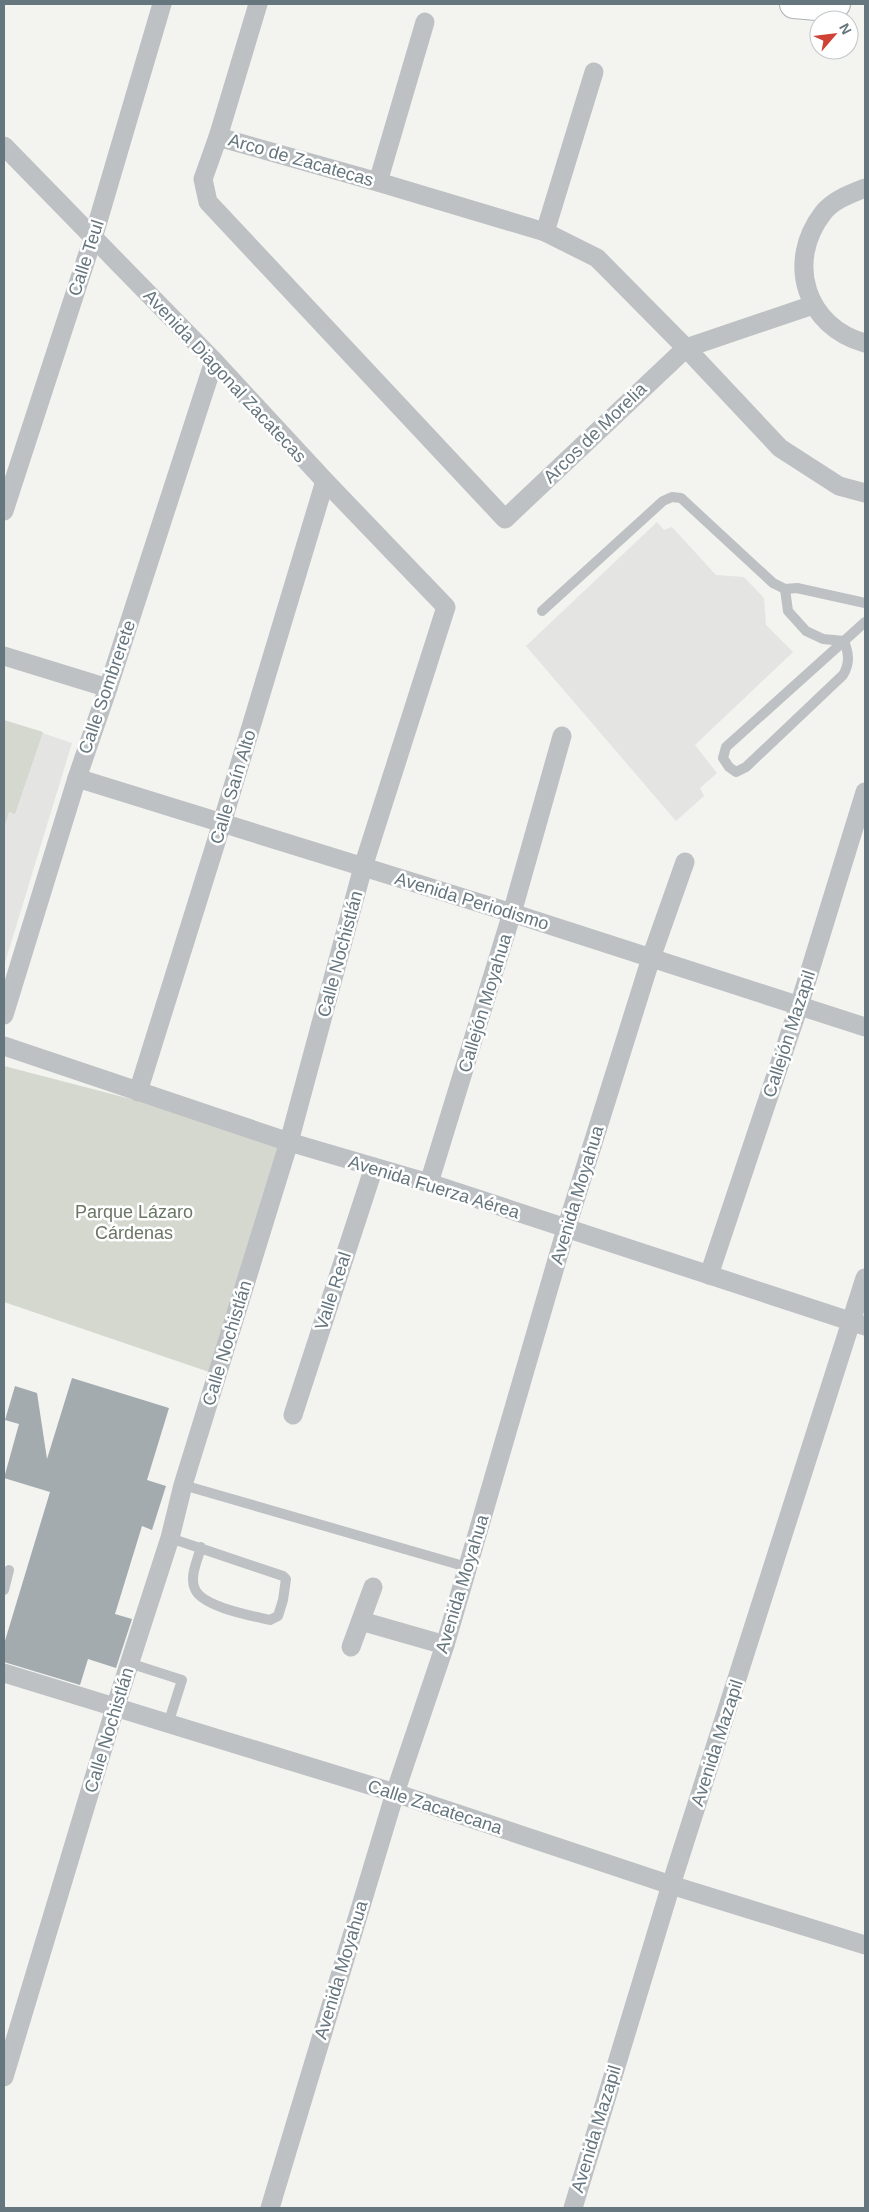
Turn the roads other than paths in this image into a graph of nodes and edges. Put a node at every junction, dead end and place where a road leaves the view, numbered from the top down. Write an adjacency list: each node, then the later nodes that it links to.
1 (162, 4): 12 (street, Calle Teul)
2 (258, 4): 7 (street)
3 (794, 4): 4 (main road)
4 (836, 4)
5 (425, 22): 9 (street)
6 (594, 72): 11 (street)
7 (218, 137): 9 (street, Arco de Zacatecas); 20 (street, Arco de Zacatecas)
8 (4, 146): 12 (street, Avenida Diagonal Zacatecas)
9 (378, 182): 11 (street, Arco de Zacatecas)
10 (865, 188): 13 (street)
11 (545, 232): 15 (street, Arco de Zacatecas)
12 (93, 238): 16 (street, Avenida Diagonal Zacatecas); 19 (street, Calle Teul)
13 (813, 305): 14 (street); 15 (street)
14 (865, 344)
15 (686, 348): 18 (street, Arco de Zacatecas); 20 (street, Arcos de Morelia)
16 (214, 361): 17 (street, Avenida Diagonal Zacatecas); 28 (street, Calle Sombrerete)
17 (325, 481): 23 (street, Avenida Diagonal Zacatecas); 32 (street, Calle Saín Alto)
18 (865, 493)
19 (4, 510)
20 (505, 519)
21 (785, 589): 22 (lane); 24 (lane); 26 (lane)
22 (865, 603)
23 (446, 607): 34 (street, Calle Nochistlán)
24 (542, 611)
25 (864, 624): 26 (lane)
26 (844, 641): 26 (lane)
27 (4, 656): 28 (street)
28 (108, 688): 30 (street, Calle Sombrerete)
29 (562, 736): 35 (street, Callejón Moyahua)
30 (76, 778): 32 (street, Avenida Periodismo); 38 (street, Calle Sombrerete)
31 (865, 792): 37 (street, Callejón Mazapil)
32 (222, 823): 34 (street, Avenida Periodismo); 41 (street, Calle Saín Alto)
33 (685, 862): 36 (street, Avenida Moyahua)
34 (363, 867): 35 (street, Avenida Periodismo); 42 (street, Calle Nochistlán)
35 (512, 913): 36 (street, Avenida Periodismo); 44 (street, Callejón Moyahua)
36 (651, 958): 37 (street, Avenida Periodismo); 45 (street, Avenida Moyahua)
37 (799, 1006): 39 (street, Avenida Periodismo); 46 (street, Callejón Mazapil)
38 (4, 1015)
39 (865, 1027)
40 (4, 1046): 41 (street, Avenida Fuerza Aérea)
41 (138, 1092): 42 (street, Avenida Fuerza Aérea)
42 (289, 1142): 43 (street, Avenida Fuerza Aérea); 50 (street, Calle Nochistlán)
43 (374, 1167): 44 (street, Avenida Fuerza Aérea); 49 (street, Valle Real)
44 (430, 1183): 45 (street, Avenida Fuerza Aérea)
45 (566, 1229): 46 (street, Avenida Fuerza Aérea); 53 (street, Avenida Moyahua)
46 (709, 1275): 48 (street, Avenida Fuerza Aérea)
47 (865, 1278): 48 (street, Avenida Mazapil)
48 (858, 1324): 65 (street, Avenida Mazapil)
49 (293, 1415)
50 (183, 1485): 51 (street, Calle Nochistlán); 53 (lane)
51 (170, 1538): 52 (lane); 60 (street, Calle Nochistlán)
52 (201, 1547): 52 (lane)
53 (467, 1567): 58 (street, Avenida Moyahua)
54 (9, 1570): 56 (lane)
55 (373, 1587): 57 (street)
56 (4, 1590)
57 (361, 1622): 58 (street); 59 (street)
58 (444, 1645): 64 (street, Avenida Moyahua)
59 (352, 1647)
60 (129, 1663): 62 (street, Calle Nochistlán); 63 (lane)
61 (4, 1673): 62 (street, Calle Zacatecana)
62 (115, 1708): 63 (street, Calle Zacatecana); 67 (street, Calle Nochistlán)
63 (168, 1724): 64 (street, Calle Zacatecana)
64 (395, 1794): 65 (street, Calle Zacatecana); 68 (street, Avenida Moyahua)
65 (671, 1885): 66 (street, Calle Zacatecana); 69 (street, Avenida Mazapil)
66 (865, 1945)
67 (4, 2077)
68 (270, 2208)
69 (573, 2208)

